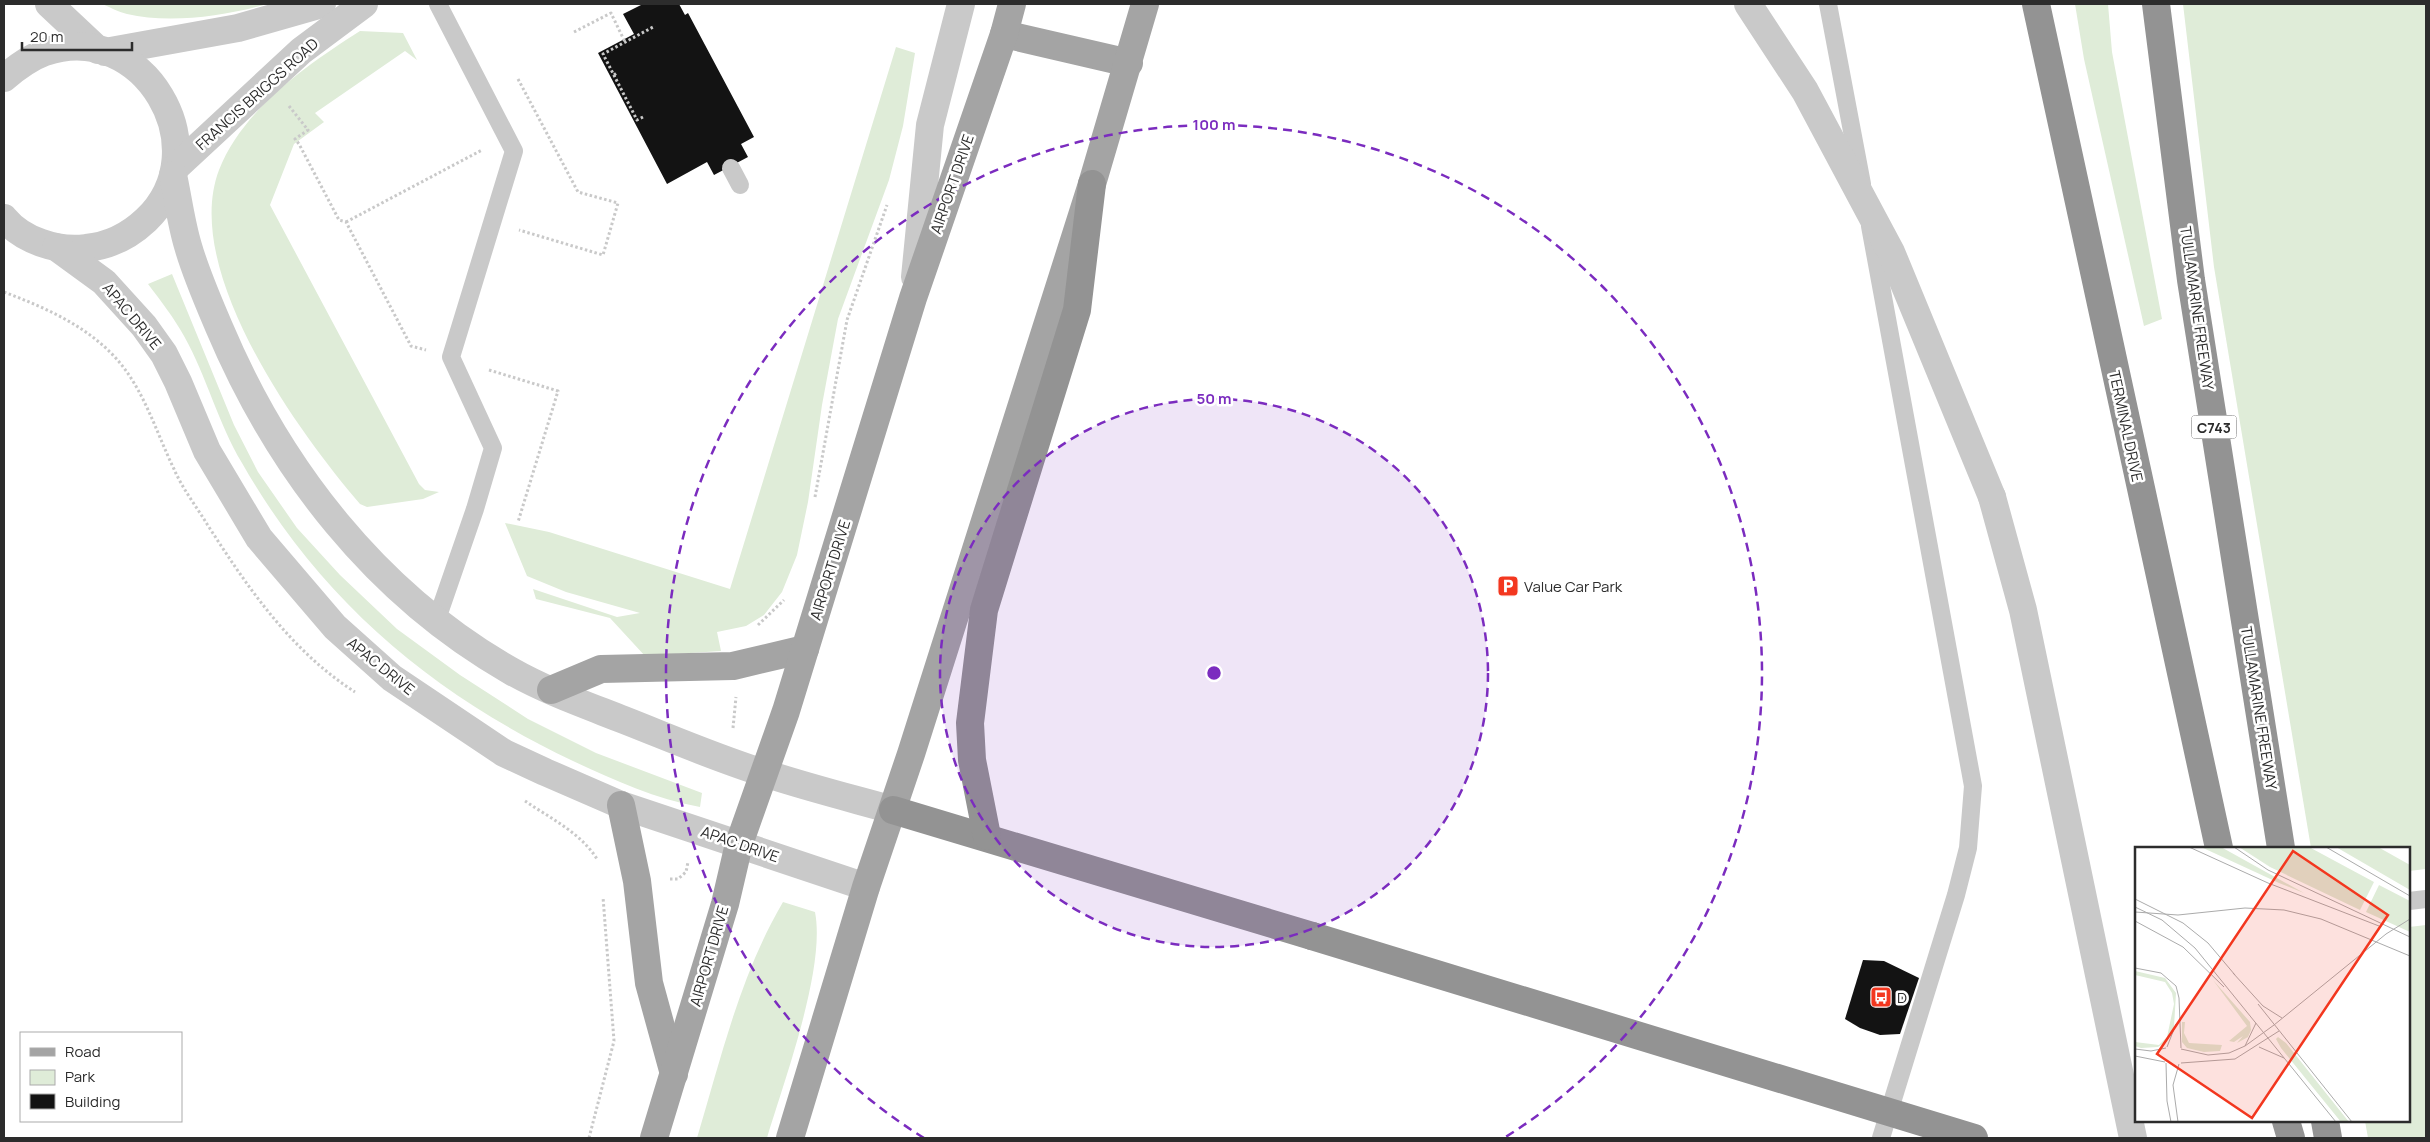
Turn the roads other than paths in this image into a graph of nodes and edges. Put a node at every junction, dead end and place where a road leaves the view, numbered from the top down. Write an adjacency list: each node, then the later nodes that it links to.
1 (49, 4): 13 (street)
2 (322, 4): 13 (street)
3 (364, 4): 17 (street, FRANCIS BRIGGS ROAD)
4 (438, 4): 24 (lane)
5 (961, 4): 23 (street)
6 (1012, 4): 12 (main road, AIRPORT DRIVE)
7 (1145, 4): 14 (main road)
8 (1748, 4): 44 (street, bridge)
9 (1828, 4): 42 (lane)
10 (2036, 4): 32 (highway, TERMINAL DRIVE)
11 (2156, 4): 33 (highway, TULLAMARINE FREEWAY / C743)
12 (1004, 34): 14 (main road); 23 (main road, AIRPORT DRIVE)
13 (102, 51): 15 (street); 17 (street)
14 (1128, 63): 18 (main road)
15 (4, 78)
16 (731, 168): 19 (lane)
17 (174, 172): 22 (street); 24 (street)
18 (1092, 184): 29 (main road); 30 (highway)
19 (740, 185)
20 (4, 218): 22 (street)
21 (4, 244): 22 (street)
22 (54, 247): 28 (street, APAC DRIVE)
23 (912, 298): 25 (main road, AIRPORT DRIVE)
24 (437, 619): 26 (street)
25 (805, 649): 26 (main road); 27 (main road, AIRPORT DRIVE)
26 (551, 690): 27 (street)
27 (764, 773): 29 (street); 31 (main road, AIRPORT DRIVE)
28 (622, 805): 31 (street, APAC DRIVE); 37 (main road)
29 (893, 810): 30 (highway); 34 (main road)
30 (987, 836): 43 (highway, bridge)
31 (739, 844): 34 (street, APAC DRIVE); 37 (main road, AIRPORT DRIVE)
32 (2219, 847)
33 (2281, 847)
34 (866, 887): 41 (main road)
35 (2426, 899): 36 (lane)
36 (2410, 902)
37 (674, 1074): 40 (main road, AIRPORT DRIVE)
38 (2286, 1122): 45 (highway)
39 (2325, 1122): 46 (highway)
40 (654, 1138)
41 (790, 1138)
42 (1881, 1138)
43 (1974, 1138)
44 (2133, 1138)
45 (2291, 1138)
46 (2328, 1138)

